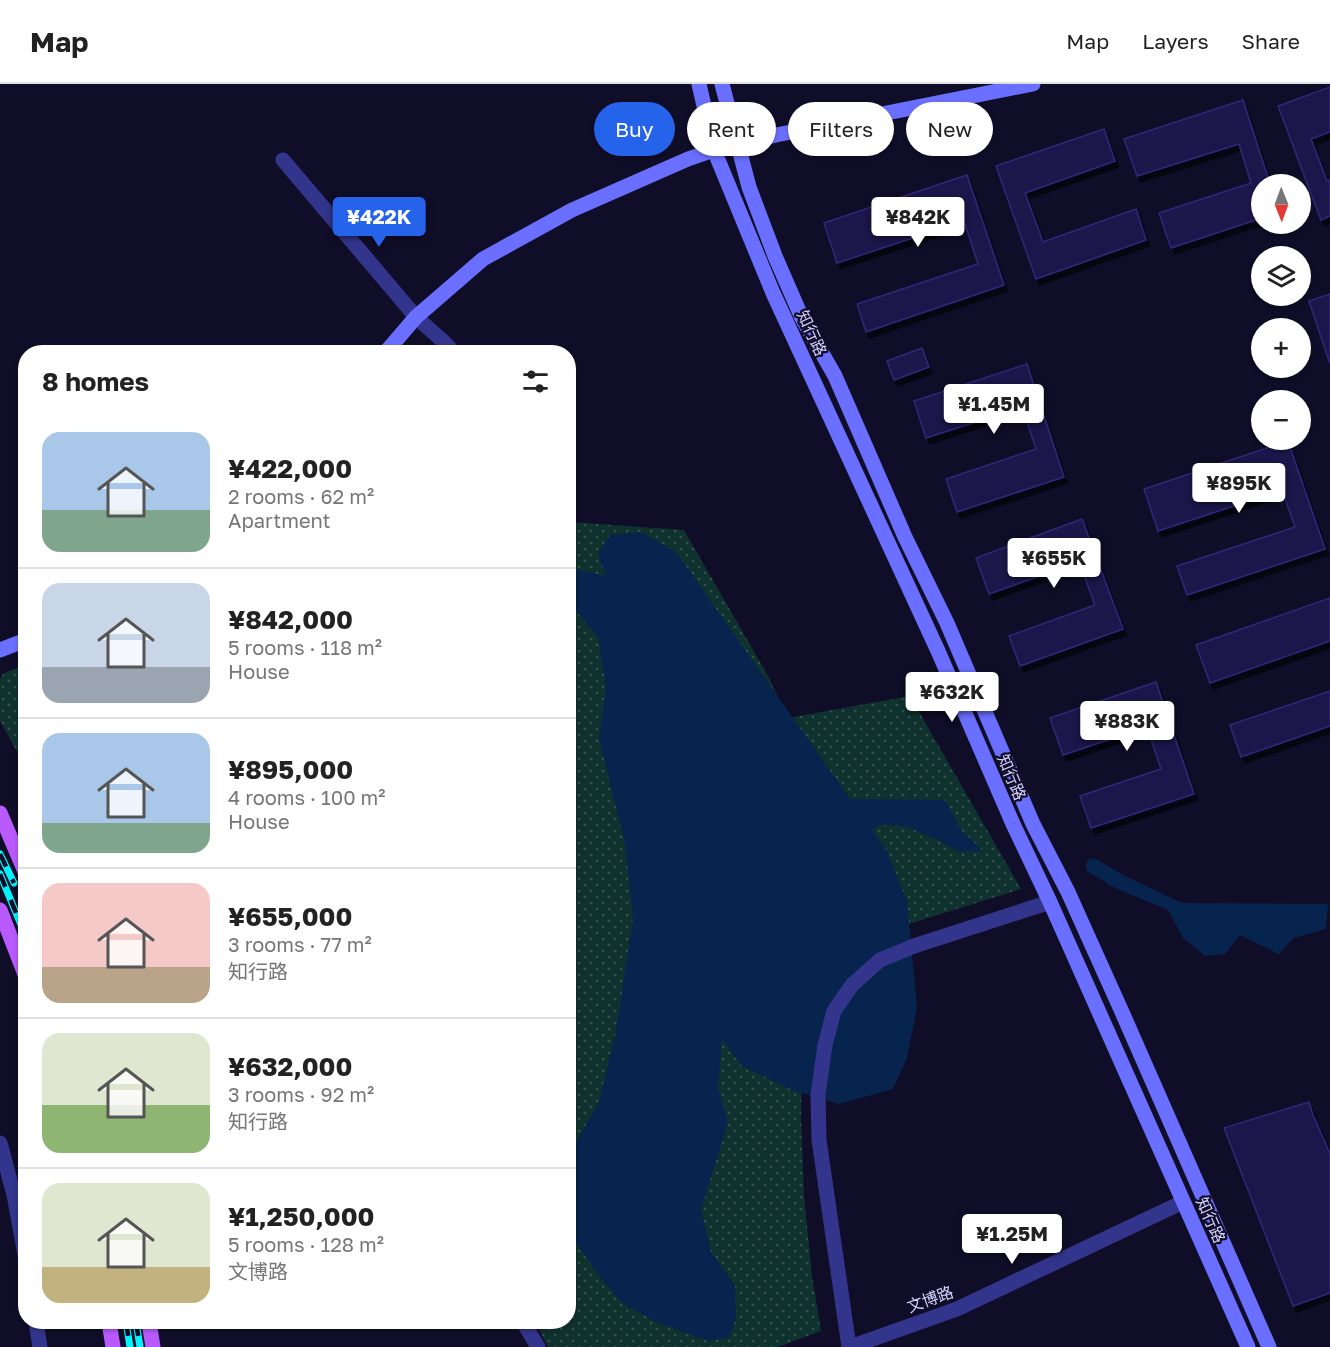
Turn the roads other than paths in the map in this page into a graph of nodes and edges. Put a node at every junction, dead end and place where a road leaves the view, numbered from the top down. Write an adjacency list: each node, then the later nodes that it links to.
1 (699, 84): 4 (street, 知行路)
2 (722, 84): 5 (street, 知行路)
3 (1033, 84): 6 (street)
4 (703, 102)
5 (727, 102)
6 (776, 135)
7 (697, 156): 11 (street)
8 (716, 156): 18 (street, 知行路)
9 (741, 156): 34 (street, 知行路)
10 (284, 160): 11 (street)
11 (416, 317): 12 (street); 13 (street)
12 (392, 345)
13 (447, 345)
14 (18, 643): 15 (street)
15 (0, 650)
16 (0, 813): 17 (main road)
17 (18, 855)
18 (1050, 902): 22 (street, 知行路); 32 (street)
19 (0, 910): 20 (main road)
20 (18, 956)
21 (0, 1143): 23 (street)
22 (1183, 1202): 32 (street, 文博路); 33 (street, 知行路)
23 (18, 1217)
24 (37, 1329): 28 (street)
25 (110, 1329): 29 (main road)
26 (150, 1329): 30 (main road)
27 (527, 1329): 31 (street)
28 (40, 1347)
29 (113, 1347)
30 (153, 1347)
31 (538, 1347)
32 (849, 1347)
33 (1248, 1347)
34 (1269, 1347)

